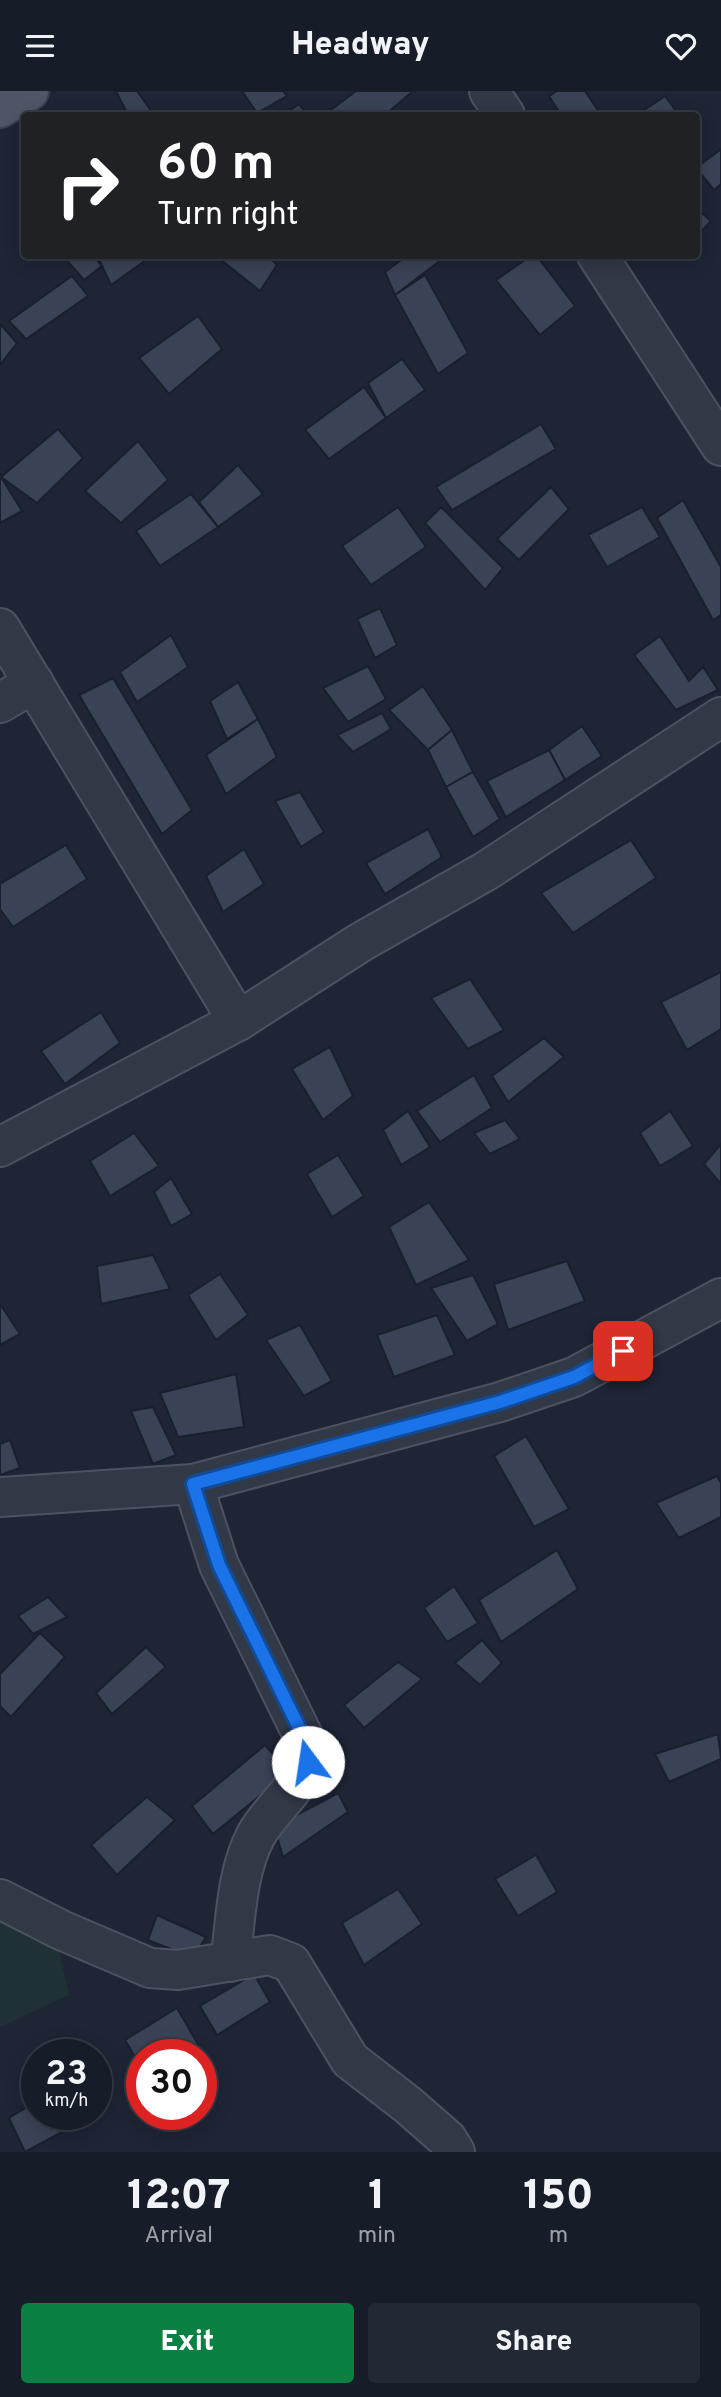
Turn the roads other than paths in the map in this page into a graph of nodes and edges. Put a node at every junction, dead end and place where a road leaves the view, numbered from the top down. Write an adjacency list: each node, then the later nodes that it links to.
1 (29, 91): 3 (main road)
2 (489, 91): 4 (street)
3 (0, 108)
4 (503, 112)
5 (600, 259): 6 (street)
6 (721, 446)
7 (0, 628): 8 (street)
8 (34, 683): 9 (street); 11 (street)
9 (0, 703)
10 (721, 717): 11 (street)
11 (238, 1021): 12 (street)
12 (0, 1147)
13 (721, 1298): 14 (street)
14 (193, 1484): 15 (street); 17 (street)
15 (0, 1497)
16 (0, 1899): 17 (street)
17 (230, 1962): 18 (street)
18 (455, 2152)

